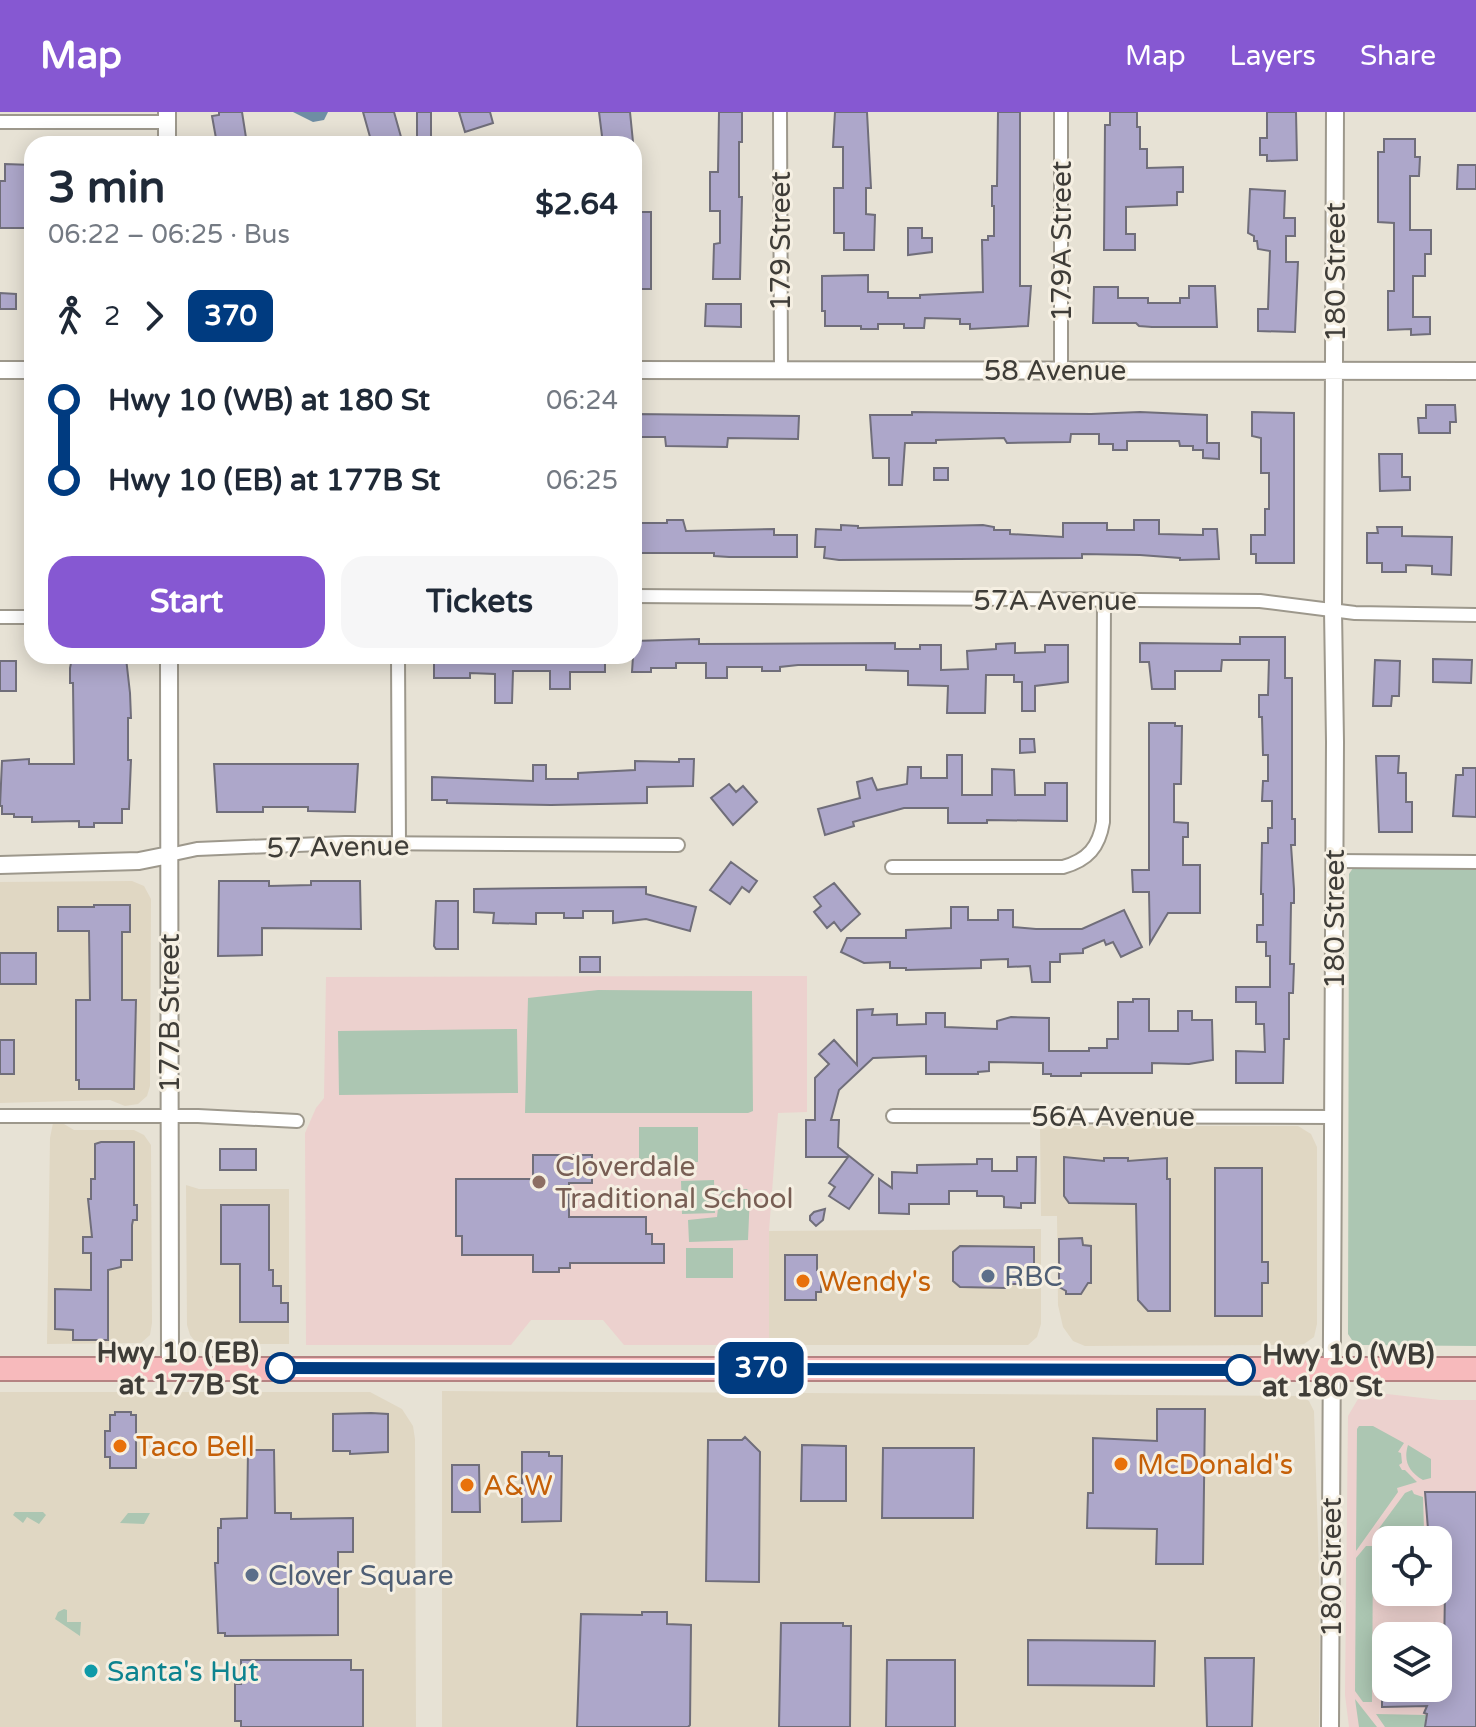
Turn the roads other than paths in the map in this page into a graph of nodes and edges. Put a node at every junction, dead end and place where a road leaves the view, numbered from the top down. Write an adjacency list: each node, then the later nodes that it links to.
1 (780, 112): 6 (street, 179 Street)
2 (1061, 112): 10 (street, 179A Street)
3 (1335, 112): 11 (street, 180 Street)
4 (167, 117): 5 (street)
5 (0, 122)
6 (781, 369): 9 (street, 58 Avenue); 10 (street, 58 Avenue)
7 (0, 370): 8 (street)
8 (24, 370)
9 (642, 370)
10 (1061, 370): 11 (street, 58 Avenue)
11 (1335, 370): 12 (street, 58 Avenue); 15 (street, 180 Street)
12 (1476, 371)
13 (642, 596): 14 (street, 57A Avenue)
14 (1104, 600): 15 (street, 57A Avenue); 27 (street)
15 (1333, 610): 16 (street, 57A Avenue); 24 (street, 180 Street)
16 (1476, 615)
17 (0, 617): 18 (street)
18 (24, 617)
19 (169, 664): 23 (street, 177B Street)
20 (398, 664): 21 (street)
21 (399, 844): 22 (street, 57 Avenue); 23 (street, 57 Avenue)
22 (678, 845)
23 (169, 855): 26 (street, 57 Avenue); 28 (street, 177B Street)
24 (1334, 861): 25 (street); 31 (street, 180 Street)
25 (1476, 862)
26 (0, 865)
27 (892, 867)
28 (169, 1115): 29 (street); 32 (street); 34 (street, 177B Street)
29 (0, 1116)
30 (893, 1116): 31 (street, 56A Avenue)
31 (1333, 1117): 35 (street, 180 Street)
32 (297, 1121)
33 (0, 1369): 34 (highway)
34 (170, 1369): 35 (highway)
35 (1332, 1369): 36 (highway); 37 (street, 180 Street)
36 (1476, 1369)
37 (1330, 1727)

